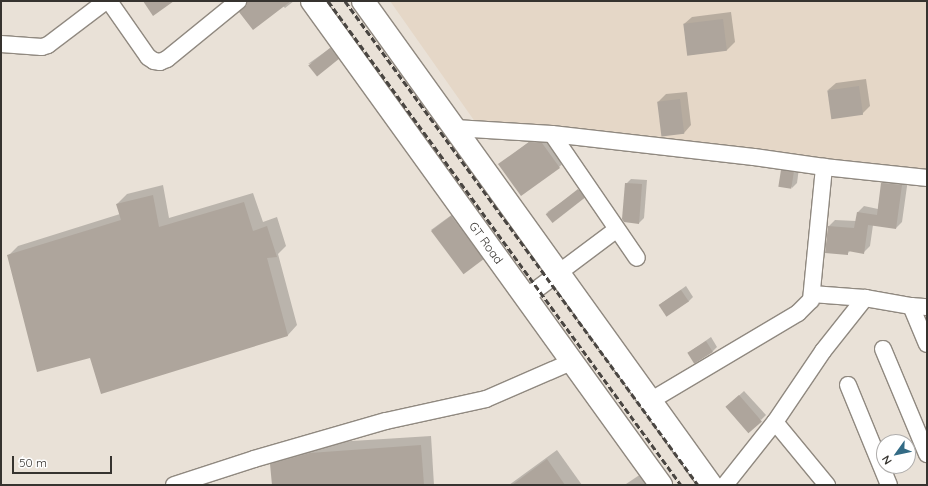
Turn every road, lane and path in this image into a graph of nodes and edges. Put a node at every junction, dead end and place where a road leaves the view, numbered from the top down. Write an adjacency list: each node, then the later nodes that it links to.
1 (106, 1): 6 (street)
2 (109, 1): 3 (street)
3 (238, 1)
4 (312, 1): 15 (highway, GT Road)
5 (363, 1): 7 (highway)
6 (1, 44)
7 (455, 128): 8 (street); 13 (highway)
8 (552, 134): 9 (street); 11 (street)
9 (824, 167): 10 (street); 14 (street)
10 (927, 178)
11 (616, 230): 12 (street); 13 (street)
12 (637, 258)
13 (558, 272): 15 (street); 22 (highway)
14 (812, 294): 16 (street); 22 (street)
15 (525, 298): 20 (highway, GT Road)
16 (865, 298): 17 (street); 23 (street)
17 (919, 306): 18 (street)
18 (927, 344)
19 (883, 349): 24 (street)
20 (571, 362): 25 (street); 26 (highway, GT Road)
21 (848, 385): 30 (street)
22 (650, 401): 27 (highway)
23 (774, 422): 28 (street); 29 (street)
24 (927, 454)
25 (174, 485)
26 (660, 485)
27 (711, 485)
28 (725, 485)
29 (827, 485)
30 (889, 485)

